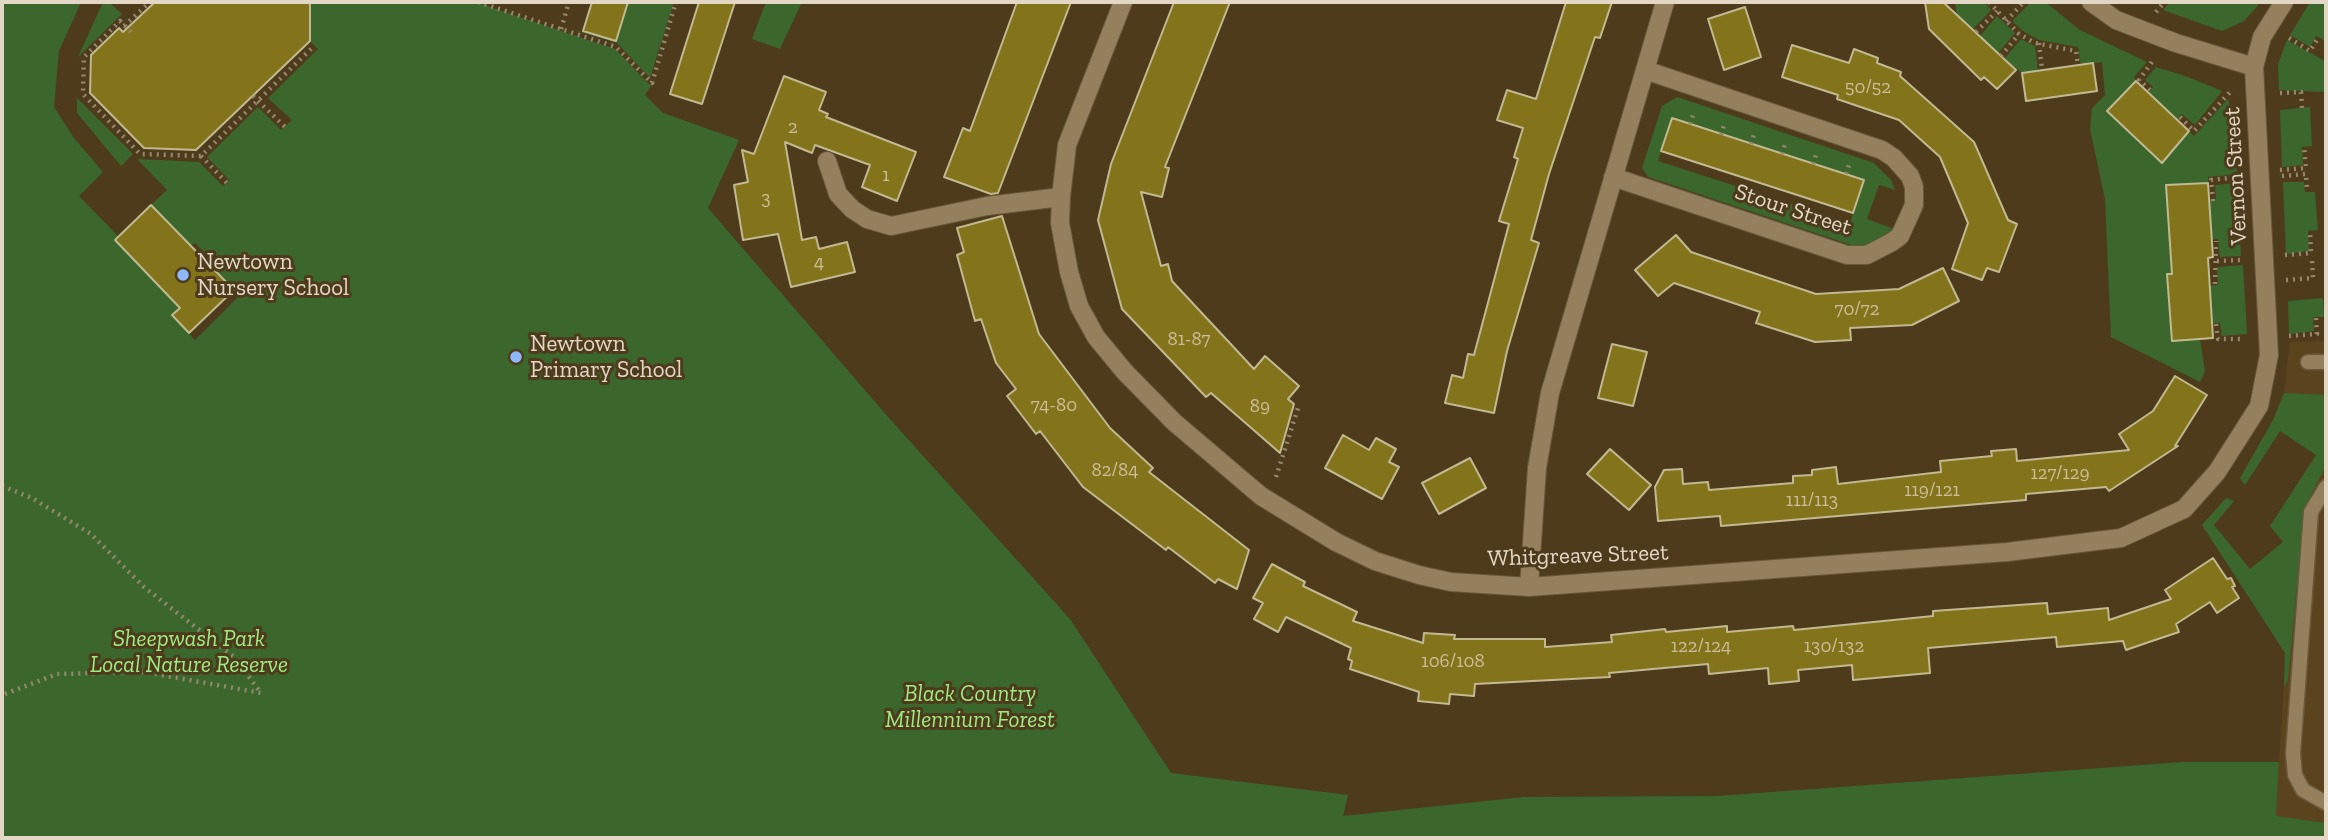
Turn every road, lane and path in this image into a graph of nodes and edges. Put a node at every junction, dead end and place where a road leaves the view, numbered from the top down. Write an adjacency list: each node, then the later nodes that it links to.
1 (150, 2): 15 (path)
2 (478, 2): 16 (path)
3 (569, 2): 16 (path)
4 (676, 2): 16 (path)
5 (1123, 2): 44 (street, Whitgreave Street)
6 (1665, 2): 28 (street)
7 (1989, 2): 12 (path)
8 (2024, 2): 14 (path)
9 (2091, 2): 27 (street)
10 (2164, 2): 13 (path)
11 (2284, 2): 27 (street, Vernon Street)
12 (1997, 11): 14 (path); 18 (path)
13 (2155, 13)
14 (2006, 21): 19 (path)
15 (124, 26): 17 (path); 38 (path)
16 (561, 29)
17 (131, 32)
18 (1976, 32)
19 (2020, 34): 22 (path); 24 (path)
20 (2285, 36): 21 (path)
21 (2318, 38)
22 (2039, 43): 26 (path); 29 (path)
23 (314, 46): 33 (path)
24 (2001, 56)
25 (2155, 58): 31 (path)
26 (2078, 65)
27 (2254, 67): 58 (street, Vernon Street)
28 (1645, 70): 40 (street); 40 (street, Stour Street)
29 (2042, 70)
30 (2233, 88): 35 (path)
31 (2150, 90)
32 (2272, 93): 34 (path)
33 (256, 98): 36 (path); 38 (path)
34 (2302, 108)
35 (2180, 117)
36 (285, 127)
37 (2304, 147): 43 (path)
38 (201, 156): 42 (path)
39 (827, 161): 44 (street)
40 (1613, 177): 65 (street)
41 (2243, 177): 45 (path)
42 (227, 183)
43 (2307, 191)
44 (1061, 197): 65 (street, Whitgreave Street)
45 (2213, 201)
46 (2310, 232): 48 (path)
47 (2216, 241): 51 (path)
48 (2281, 256)
49 (2248, 259): 51 (path)
50 (2312, 260): 52 (path)
51 (2217, 261): 53 (path)
52 (2282, 280)
53 (2215, 284)
54 (2316, 318): 56 (path)
55 (2216, 324): 57 (path)
56 (2285, 337)
57 (2253, 339)
58 (2269, 355): 65 (street, Whitgreave Street)
59 (2308, 362): 60 (lane)
60 (2326, 362)
61 (1299, 405): 62 (path)
62 (1274, 482)
63 (2, 486): 66 (path)
64 (2326, 487): 67 (lane)
65 (1530, 587)
66 (2, 695)
67 (2326, 803)

